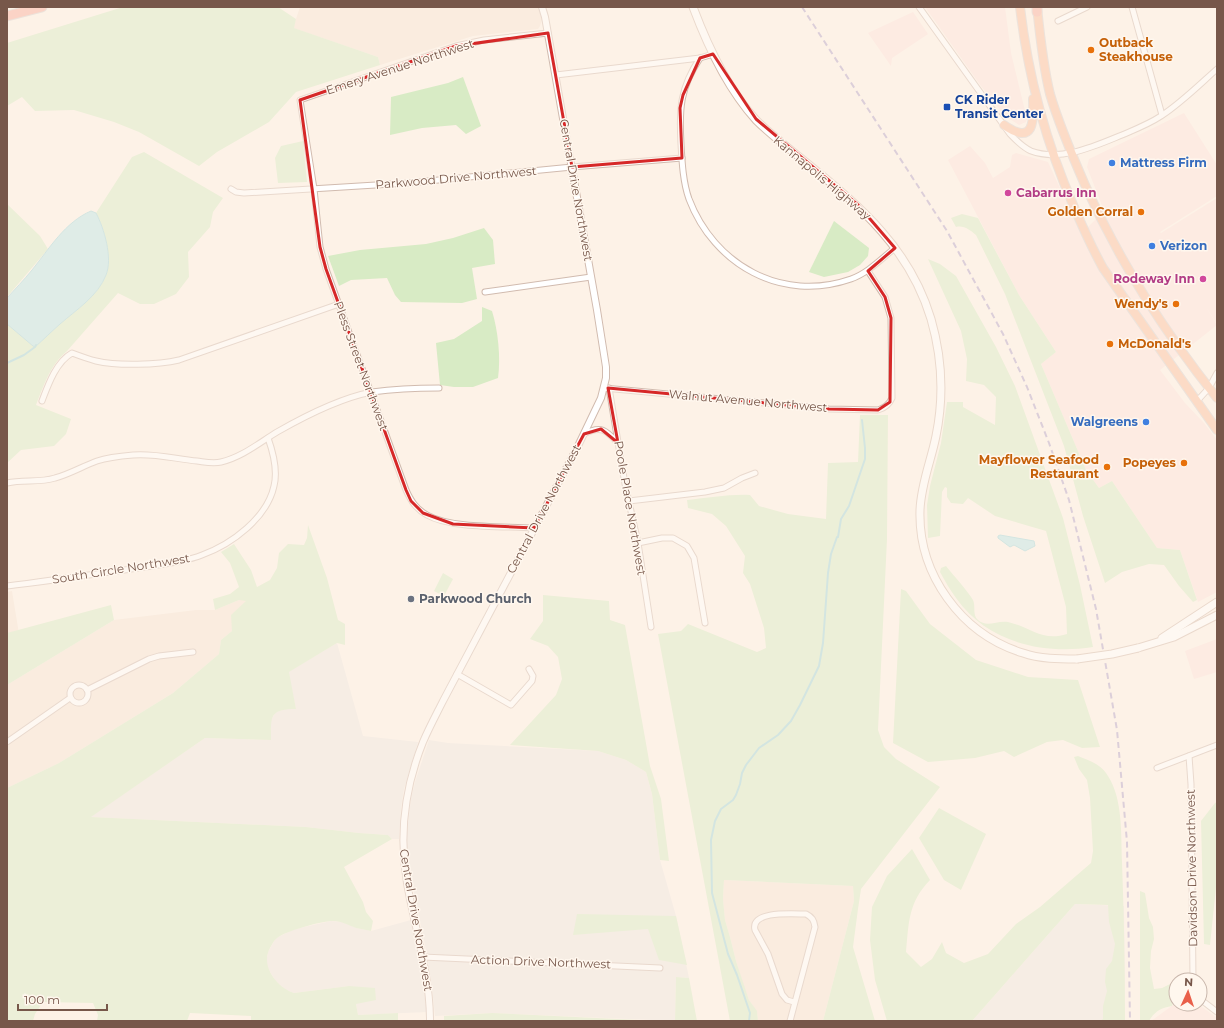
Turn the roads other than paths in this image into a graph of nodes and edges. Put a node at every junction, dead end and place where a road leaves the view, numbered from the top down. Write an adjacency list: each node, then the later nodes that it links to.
1 (42, 7): 9 (highway)
2 (542, 7): 11 (street, Central Drive Northwest)
3 (693, 7): 12 (main road, Kannapolis Highway)
4 (919, 7): 19 (street)
5 (1020, 7): 16 (highway)
6 (1087, 7): 10 (street)
7 (1132, 7): 18 (street)
8 (1037, 8): 20 (highway)
9 (7, 16)
10 (1058, 21)
11 (548, 33): 15 (street, Central Drive Northwest); 17 (street, Emery Avenue Northwest)
12 (713, 54): 13 (street); 26 (main road, Kannapolis Highway)
13 (702, 57): 15 (street); 22 (street)
14 (1217, 69): 18 (street)
15 (556, 75): 23 (street, Central Drive Northwest)
16 (1032, 82): 19 (highway); 21 (highway)
17 (300, 100): 25 (street, Pless Street Northwest)
18 (1162, 116): 20 (street)
19 (1004, 125): 21 (street)
20 (1071, 152): 21 (street); 34 (highway)
21 (1054, 154): 38 (highway)
22 (682, 158): 23 (street, Parkwood Drive Northwest); 27 (street)
23 (572, 167): 25 (street, Parkwood Drive Northwest); 28 (street, Central Drive Northwest)
24 (231, 189): 25 (street, Parkwood Drive Northwest)
25 (314, 189): 30 (street, Pless Street Northwest)
26 (895, 248): 27 (street); 53 (main road, Kannapolis Highway, bridge)
27 (868, 271): 33 (street, Walnut Avenue Northwest)
28 (591, 277): 29 (street); 33 (street, Central Drive Northwest)
29 (485, 292)
30 (339, 304): 35 (street, Pless Street Northwest); 37 (street)
31 (1217, 373): 34 (street)
32 (439, 388): 35 (street)
33 (606, 388): 40 (street, Central Drive Northwest); 42 (street, Poole Place Northwest)
34 (1209, 388): 36 (highway); 38 (street)
35 (371, 392): 41 (street); 46 (street, Pless Street Northwest)
36 (1217, 398)
37 (42, 402)
38 (1197, 402): 39 (highway)
39 (1217, 430)
40 (584, 434): 42 (street); 46 (street, Central Drive Northwest)
41 (268, 438): 44 (street); 48 (street, South Circle Northwest)
42 (618, 443): 45 (street, Poole Place Northwest)
43 (755, 473): 45 (street)
44 (7, 483)
45 (629, 501): 47 (street, Poole Place Northwest)
46 (534, 528): 56 (street, Central Drive Northwest)
47 (638, 543): 51 (street); 52 (street, Poole Place Northwest)
48 (7, 586)
49 (1217, 602): 53 (main road, Kannapolis Highway)
50 (1217, 615): 53 (main road, Kannapolis Highway)
51 (705, 623)
52 (651, 627)
53 (1154, 643)
54 (193, 652): 57 (street)
55 (529, 669): 56 (street)
56 (457, 674): 63 (street, Central Drive Northwest)
57 (87, 690): 58 (street); 58 (street)
58 (70, 698): 59 (street)
59 (7, 742)
60 (1217, 745): 61 (street)
61 (1189, 756): 62 (street); 65 (street, Davidson Drive Northwest)
62 (1157, 768)
63 (422, 957): 64 (street, Action Drive Northwest); 69 (street, Central Drive Northwest)
64 (660, 968)
65 (1193, 972)
66 (794, 1002): 66 (street); 70 (street)
67 (1208, 1005): 68 (street)
68 (1217, 1012)
69 (430, 1021)
70 (790, 1021)

